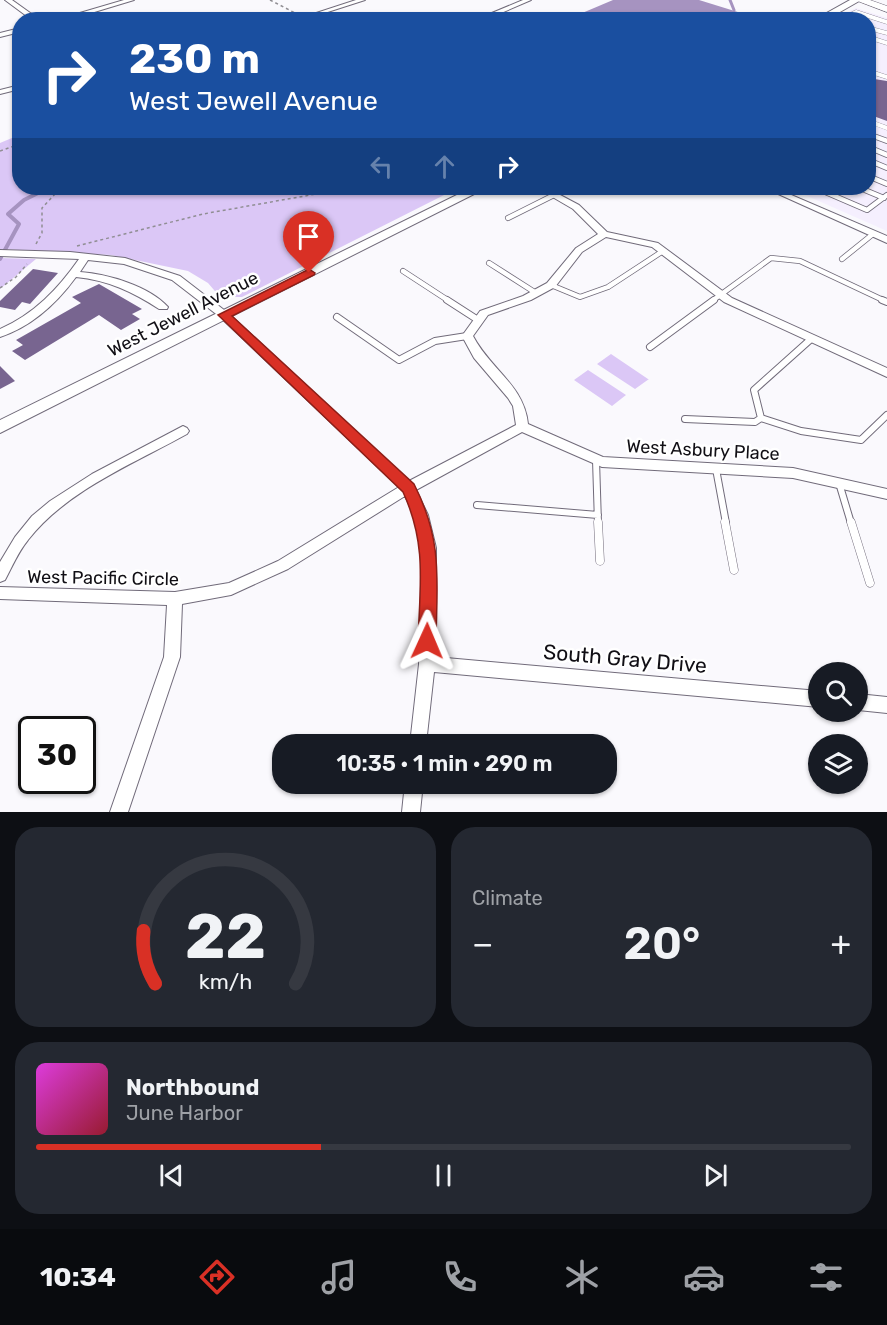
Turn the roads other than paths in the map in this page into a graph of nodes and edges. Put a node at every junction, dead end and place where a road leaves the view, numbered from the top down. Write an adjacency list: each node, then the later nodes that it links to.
1 (9, 0): 7 (street)
2 (131, 0): 8 (street)
3 (362, 0): 9 (street)
4 (528, 0): 10 (street)
5 (858, 0): 6 (main road); 11 (main road)
6 (887, 9)
7 (26, 12)
8 (88, 12)
9 (327, 12)
10 (498, 12)
11 (833, 12)
12 (466, 195): 33 (main road, West Jewell Avenue)
13 (554, 195): 17 (lane); 18 (street)
14 (785, 195): 19 (street)
15 (832, 195): 16 (lane)
16 (885, 197)
17 (508, 218)
18 (604, 234): 21 (street); 28 (street)
19 (873, 234): 20 (street); 24 (lane)
20 (887, 240)
21 (663, 251): 28 (lane); 30 (street)
22 (0, 253): 23 (street)
23 (84, 257): 27 (street); 33 (street)
24 (842, 259)
25 (489, 263): 29 (lane)
26 (402, 271): 35 (lane)
27 (74, 274): 32 (street); 36 (street)
28 (551, 285): 29 (street)
29 (536, 293): 35 (street)
30 (724, 296): 31 (lane); 38 (street); 39 (lane)
31 (887, 302)
32 (163, 307)
33 (224, 315): 44 (main road, West Jewell Avenue); 50 (street)
34 (337, 317): 37 (lane)
35 (478, 320): 37 (street)
36 (0, 333)
37 (467, 336): 45 (street)
38 (811, 339): 40 (street); 42 (lane)
39 (650, 347)
40 (887, 373)
41 (887, 415): 42 (lane)
42 (761, 418): 43 (lane)
43 (685, 419)
44 (0, 427)
45 (522, 427): 47 (street, West Asbury Place); 50 (street, West Pacific Circle)
46 (183, 431): 56 (street)
47 (596, 460): 48 (street, West Asbury Place); 53 (lane)
48 (716, 469): 49 (street, West Asbury Place); 55 (lane)
49 (839, 483): 51 (street, West Asbury Place); 57 (lane)
50 (408, 488): 59 (street, West Pacific Circle); 60 (street)
51 (887, 494)
52 (477, 505): 53 (lane)
53 (598, 515): 54 (lane)
54 (600, 561)
55 (734, 570)
56 (0, 576)
57 (870, 583)
58 (0, 593): 59 (street, West Pacific Circle)
59 (176, 599): 66 (street)
60 (427, 664): 61 (street, South Gray Drive); 64 (street)
61 (808, 698)
62 (868, 703): 63 (street)
63 (887, 705)
64 (419, 734)
65 (413, 794): 67 (street)
66 (119, 812)
67 (411, 812)

